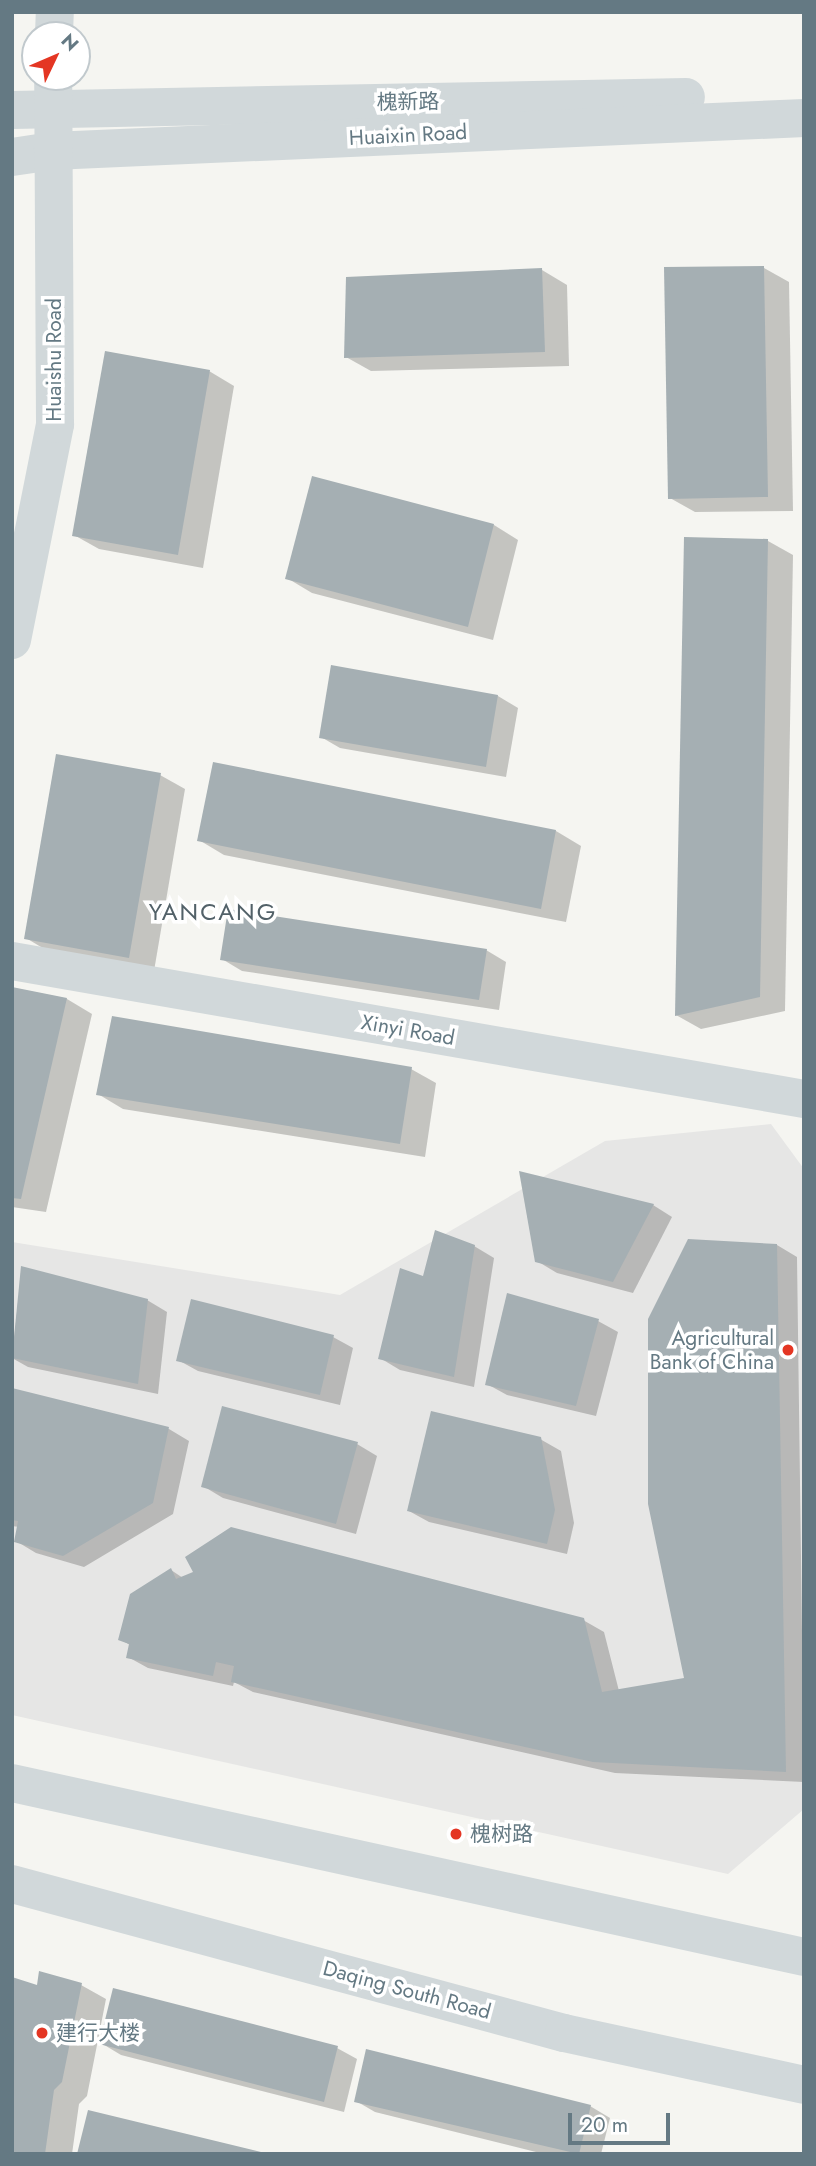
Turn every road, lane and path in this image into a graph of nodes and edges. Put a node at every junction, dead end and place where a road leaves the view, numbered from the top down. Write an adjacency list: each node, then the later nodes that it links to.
1 (52, 93): 2 (street, 槐新路); 3 (street, 槐新路); 5 (street, Huaishu Road)
2 (804, 95)
3 (12, 110)
4 (804, 118): 5 (street, Huaixin Road)
5 (52, 151): 6 (street, Huaixin Road); 7 (street, Huaishu Road)
6 (12, 157)
7 (12, 640)
8 (12, 961): 9 (street, Xinyi Road)
9 (804, 1099)
10 (12, 1783): 12 (street)
11 (12, 1884): 13 (street, Daqing South Road)
12 (804, 1957)
13 (804, 2085)

